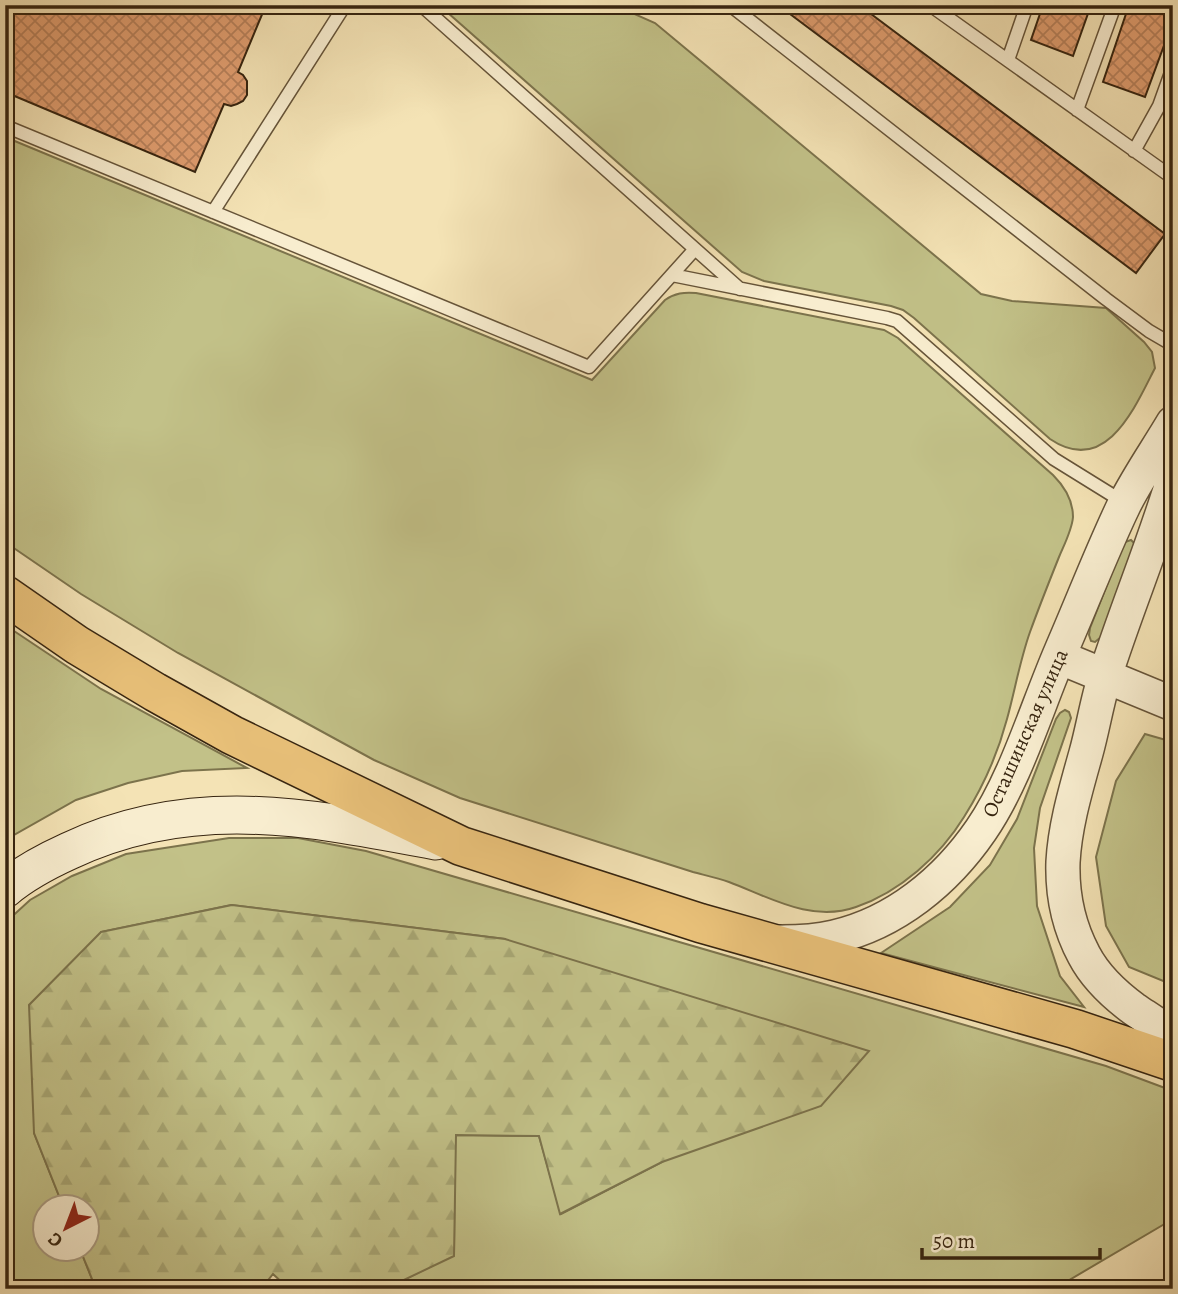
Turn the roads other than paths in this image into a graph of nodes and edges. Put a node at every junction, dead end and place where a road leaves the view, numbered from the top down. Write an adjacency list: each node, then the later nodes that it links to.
1 (345, 5): 14 (lane)
2 (421, 5): 15 (lane)
3 (730, 5): 18 (lane)
4 (930, 5): 7 (lane)
5 (1027, 5): 8 (lane)
6 (1115, 5): 10 (lane)
7 (943, 9): 8 (lane)
8 (1008, 60): 10 (lane)
9 (1173, 67): 12 (lane)
10 (1077, 110): 12 (lane)
11 (5, 126): 14 (lane)
12 (1134, 150): 13 (lane)
13 (1173, 178)
14 (213, 212): 16 (lane)
15 (695, 249): 16 (lane); 17 (lane)
16 (672, 275): 17 (lane)
17 (741, 289): 21 (lane)
18 (1173, 345)
19 (1173, 422): 21 (street, Осташинская улица)
20 (1173, 480): 22 (street)
21 (1125, 504): 22 (street); 24 (street, Осташинская улица)
22 (1161, 520): 25 (street)
23 (5, 595): 27 (highway)
24 (1059, 657): 25 (street); 29 (street, Осташинская улица)
25 (1105, 677): 26 (street); 30 (street)
26 (1173, 704)
27 (461, 846): 28 (main road); 29 (highway)
28 (5, 889)
29 (742, 935): 31 (highway)
30 (1173, 1037)
31 (1173, 1062)

